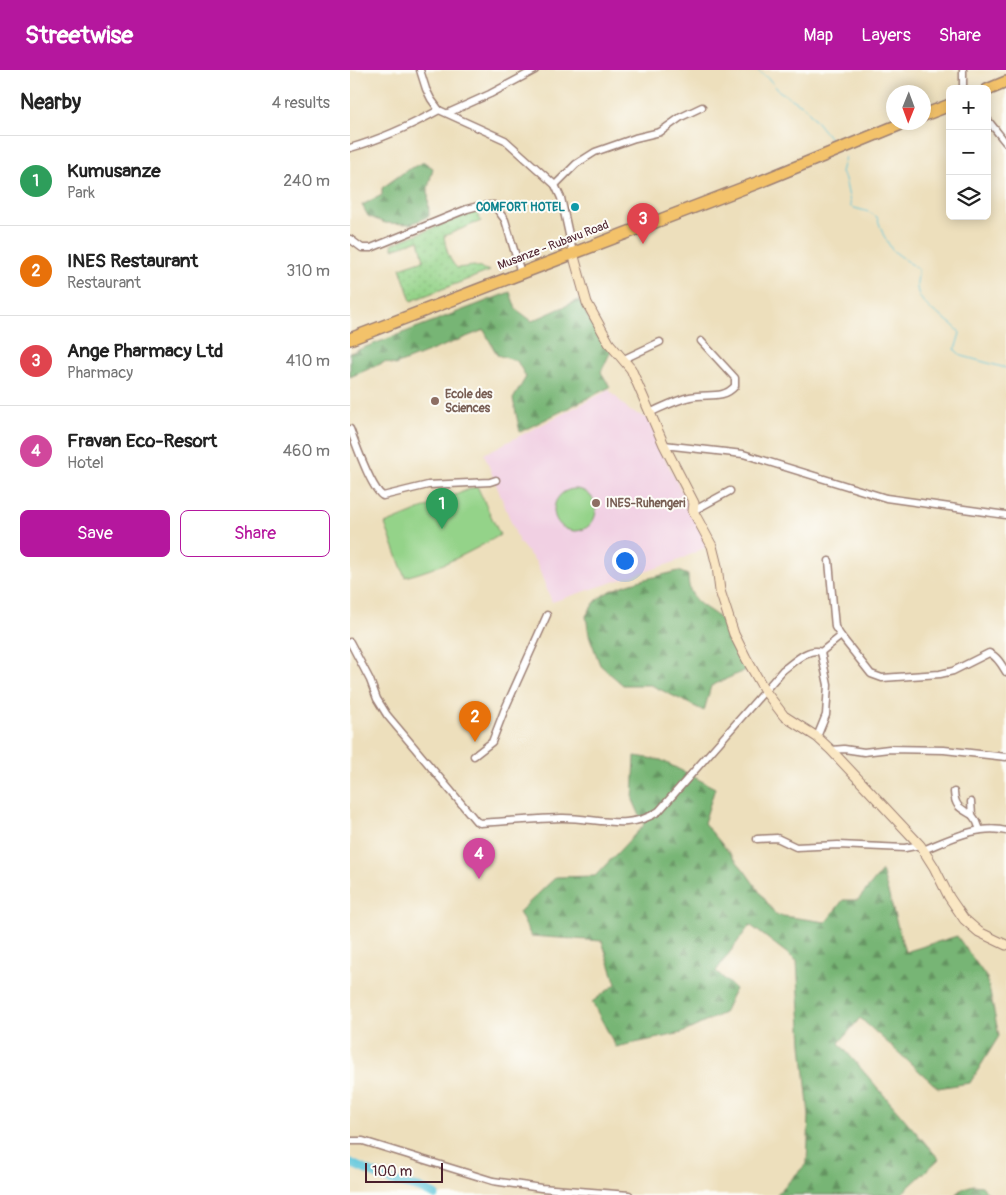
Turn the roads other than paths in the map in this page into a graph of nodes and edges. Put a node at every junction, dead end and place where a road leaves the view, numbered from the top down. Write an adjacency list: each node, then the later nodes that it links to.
1 (420, 70): 9 (street)
2 (535, 70): 11 (street)
3 (963, 70): 5 (street)
4 (1006, 82): 6 (highway)
5 (963, 85)
6 (991, 88)
7 (702, 107): 16 (street)
8 (946, 107): 10 (highway)
9 (440, 110): 11 (street); 15 (street)
10 (931, 112)
11 (448, 113): 16 (street)
12 (991, 123): 14 (street)
13 (887, 130): 18 (highway, Musanze - Rubavu Road)
14 (1006, 143)
15 (350, 148)
16 (555, 185): 18 (street)
17 (350, 239): 19 (street)
18 (572, 253): 19 (highway, Musanze - Rubavu Road); 23 (main road)
19 (521, 273): 20 (highway, Musanze - Rubavu Road)
20 (350, 339)
21 (701, 341): 24 (street)
22 (660, 342): 23 (street)
23 (624, 360): 24 (main road)
24 (649, 413): 26 (main road)
25 (350, 429): 27 (street)
26 (664, 445): 29 (main road); 30 (street)
27 (496, 480)
28 (730, 491): 29 (street)
29 (693, 512): 37 (main road)
30 (1006, 515)
31 (829, 561): 33 (street)
32 (547, 614): 40 (street)
33 (841, 636): 35 (street); 36 (street)
34 (350, 642): 37 (street)
35 (821, 652): 37 (street); 38 (street)
36 (1006, 672)
37 (765, 691): 38 (main road)
38 (817, 737): 39 (main road)
39 (830, 750): 41 (street); 48 (main road)
40 (474, 756)
41 (1006, 757)
42 (954, 792): 44 (street)
43 (971, 802): 44 (street)
44 (972, 815): 45 (street)
45 (980, 830): 46 (street); 48 (street)
46 (1006, 831)
47 (757, 839): 48 (street)
48 (921, 847): 49 (main road)
49 (1006, 945)
50 (350, 1141): 51 (street)
51 (629, 1195)

